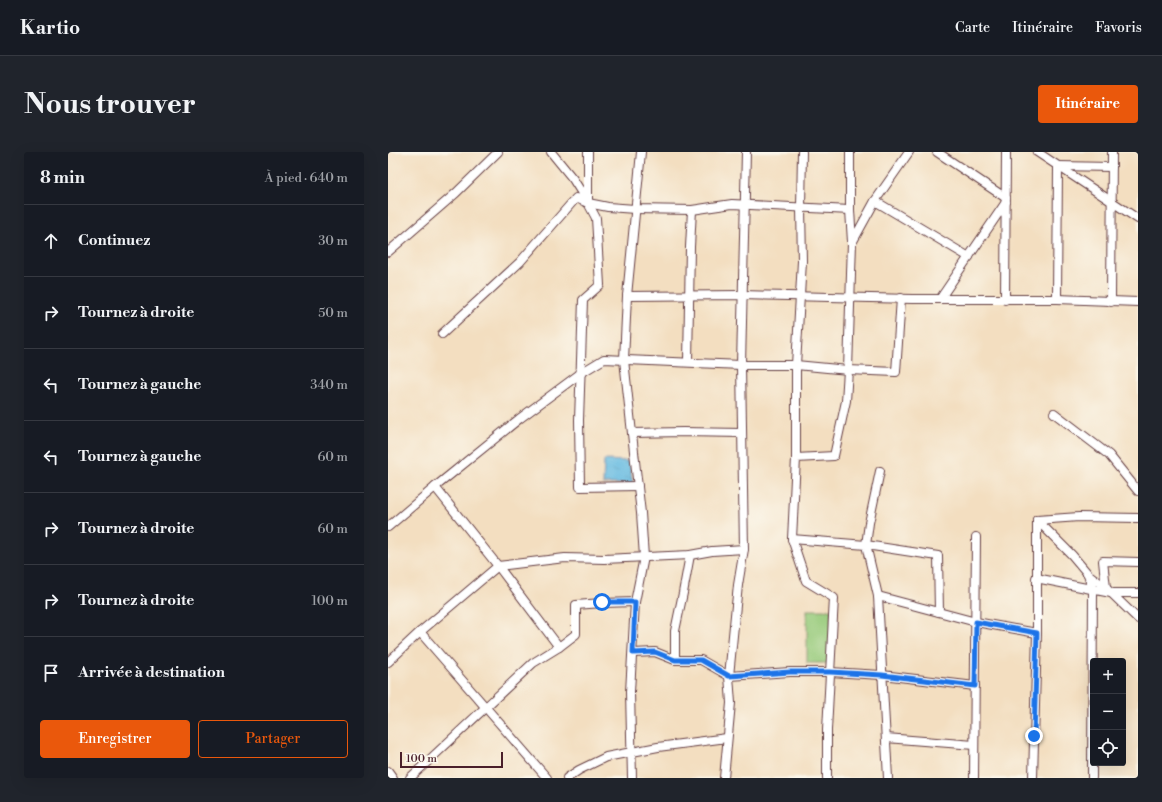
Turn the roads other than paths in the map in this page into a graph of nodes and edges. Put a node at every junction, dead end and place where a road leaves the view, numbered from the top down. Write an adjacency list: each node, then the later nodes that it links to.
1 (498, 152): 28 (street)
2 (551, 152): 20 (street)
3 (588, 152): 20 (street)
4 (641, 152): 23 (street)
5 (746, 152): 21 (street)
6 (802, 152): 22 (street)
7 (850, 152): 25 (street)
8 (901, 152): 14 (street)
9 (910, 152): 14 (street)
10 (937, 152): 17 (street)
11 (1006, 152): 17 (street)
12 (1037, 152): 15 (street)
13 (1112, 152): 16 (street)
14 (901, 164): 18 (street)
15 (1058, 166): 16 (street); 19 (street); 37 (street)
16 (1112, 167): 19 (street)
17 (1006, 200): 29 (street); 38 (street)
18 (875, 201): 27 (street); 29 (street)
19 (1112, 202): 26 (street); 39 (street)
20 (588, 204): 23 (street); 41 (street); 47 (street)
21 (745, 205): 22 (street); 24 (street); 30 (street)
22 (801, 208): 25 (street); 33 (street)
23 (635, 209): 24 (street); 32 (street)
24 (692, 210): 31 (street)
25 (850, 210): 27 (street)
26 (1138, 219)
27 (852, 242): 34 (street)
28 (388, 252)
29 (969, 257): 36 (street)
30 (742, 294): 31 (street); 33 (street); 44 (street)
31 (689, 295): 32 (street); 43 (street)
32 (627, 296): 42 (street)
33 (800, 296): 34 (street); 45 (street)
34 (851, 298): 35 (street); 46 (street)
35 (902, 298): 36 (street); 46 (street)
36 (940, 299): 38 (street)
37 (1057, 299): 38 (street); 39 (street)
38 (1006, 300)
39 (1111, 302): 40 (street)
40 (1138, 302)
41 (442, 334)
42 (624, 360): 43 (street); 47 (street); 49 (street)
43 (688, 362): 44 (street)
44 (741, 365): 45 (street); 50 (street)
45 (796, 365): 46 (street); 51 (street)
46 (848, 370): 51 (street)
47 (580, 373): 53 (street); 54 (street)
48 (1054, 413): 55 (street)
49 (632, 433): 50 (street); 53 (street)
50 (742, 433): 62 (street)
51 (796, 458): 60 (street)
52 (880, 471): 61 (street)
53 (638, 486): 64 (street)
54 (435, 487): 58 (street); 66 (street)
55 (1138, 491)
56 (1138, 518): 57 (street)
57 (1037, 520): 67 (street); 68 (street)
58 (388, 527)
59 (976, 537): 76 (street)
60 (792, 539): 61 (street); 83 (street)
61 (866, 545): 72 (street); 74 (street)
62 (744, 549): 63 (street); 85 (street)
63 (690, 555): 64 (street); 81 (street)
64 (644, 557): 66 (street); 73 (street)
65 (1138, 562): 70 (street)
66 (498, 566): 77 (street); 79 (street)
67 (1088, 574): 69 (street); 70 (street)
68 (1036, 578): 69 (street); 78 (street)
69 (1093, 590): 70 (street); 103 (street)
70 (1108, 590): 71 (street); 75 (street)
71 (1138, 593)
72 (878, 596): 74 (street); 84 (street)
73 (635, 602): 79 (street); 80 (street)
74 (939, 612): 76 (street)
75 (1138, 619)
76 (976, 622): 78 (street); 86 (street)
77 (420, 632): 82 (street); 87 (street)
78 (1037, 633): 102 (street)
79 (559, 647): 87 (street)
80 (633, 653): 81 (street); 91 (street)
81 (675, 660): 85 (street)
82 (388, 662)
83 (830, 672): 84 (street); 85 (street); 99 (street)
84 (882, 675): 86 (street); 89 (street)
85 (729, 676): 88 (street)
86 (975, 686): 90 (street)
87 (485, 708): 94 (street); 95 (street)
88 (727, 738): 91 (street); 98 (street)
89 (886, 738): 90 (street); 100 (street)
90 (974, 745): 101 (street)
91 (632, 752): 96 (street); 97 (street)
92 (388, 771): 93 (street)
93 (393, 778)
94 (410, 778)
95 (547, 778)
96 (567, 778)
97 (632, 778)
98 (724, 778)
99 (827, 778)
100 (888, 778)
101 (974, 778)
102 (1033, 778)
103 (1092, 778)

